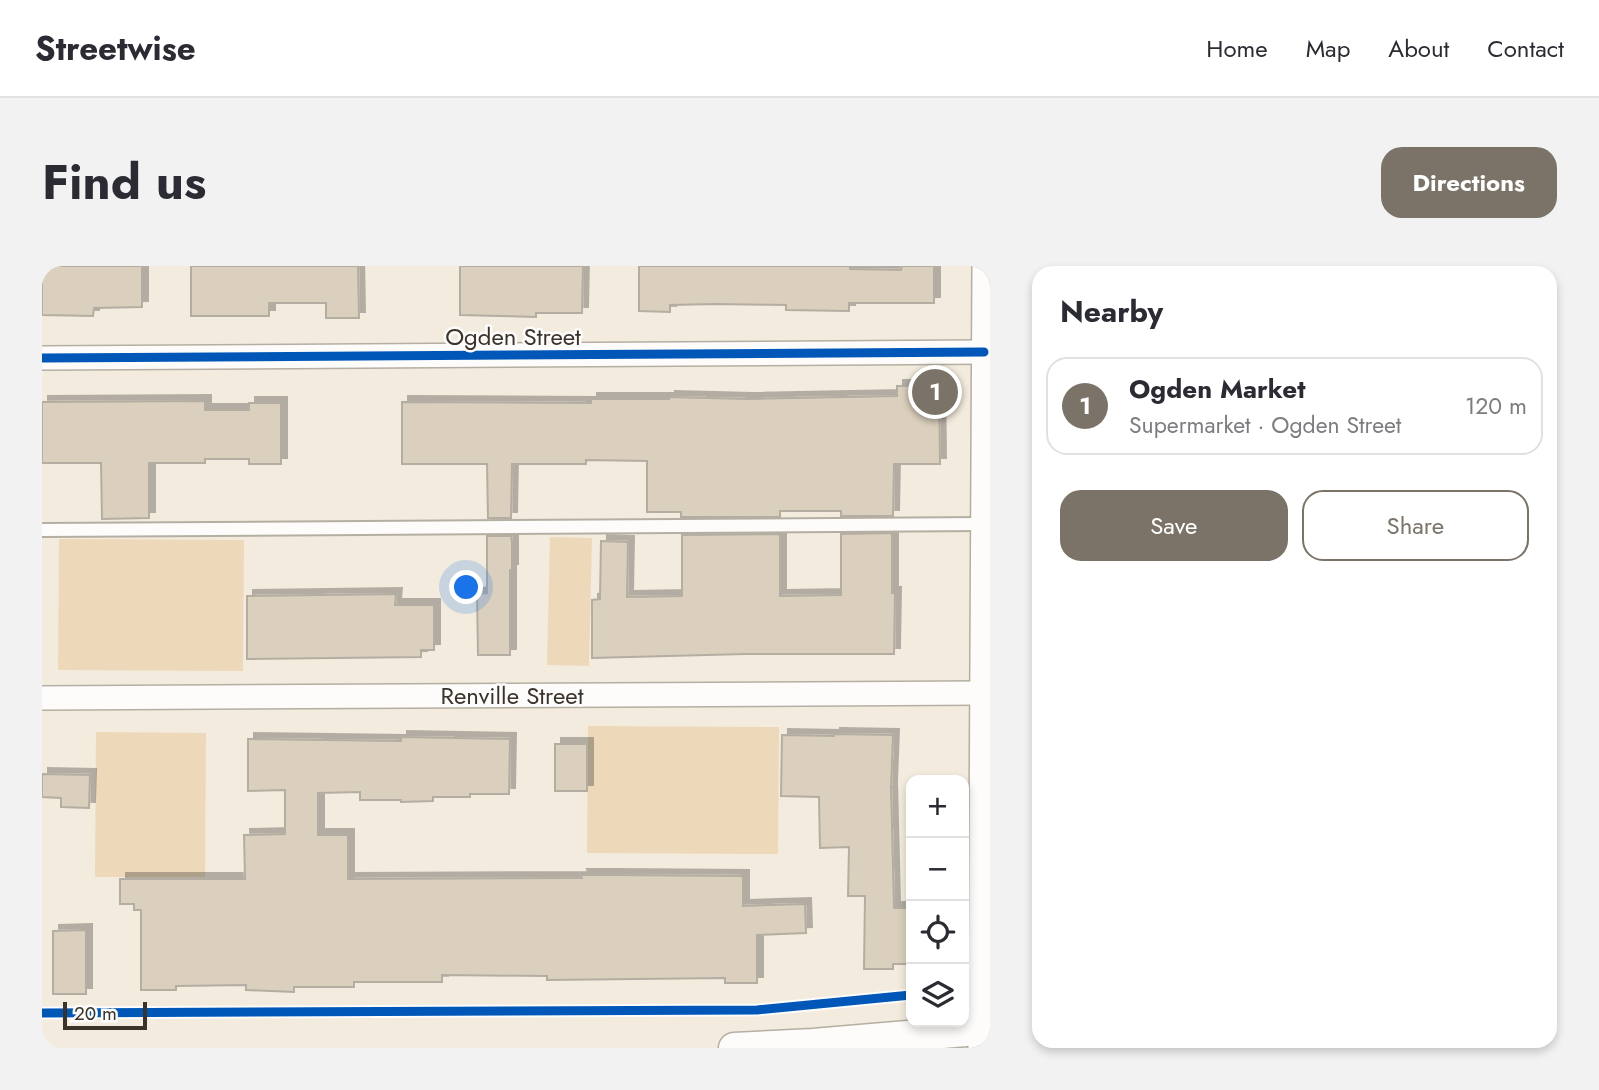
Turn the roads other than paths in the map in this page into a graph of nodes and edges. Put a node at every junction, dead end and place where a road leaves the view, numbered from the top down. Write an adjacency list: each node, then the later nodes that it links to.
1 (984, 266): 2 (street)
2 (984, 352): 3 (street, Ogden Street); 4 (street)
3 (42, 358)
4 (983, 524): 5 (lane); 6 (street)
5 (42, 530)
6 (982, 693): 7 (street, Renville Street); 8 (street)
7 (42, 698)
8 (984, 1036): 9 (street)
9 (734, 1048)

